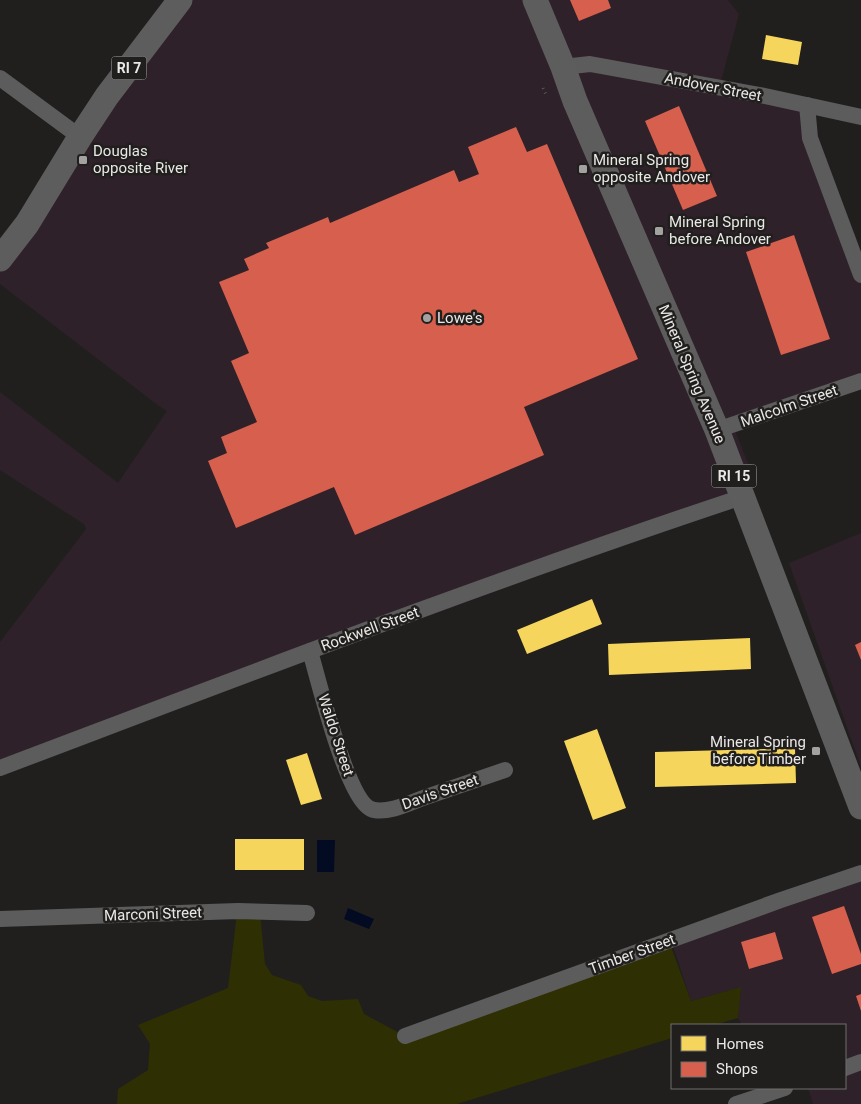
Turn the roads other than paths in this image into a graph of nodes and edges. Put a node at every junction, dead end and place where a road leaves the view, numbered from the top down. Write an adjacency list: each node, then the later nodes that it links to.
1 (180, 0): 7 (main road, RI 7)
2 (535, 0): 3 (main road, Mineral Spring Avenue / RI 15)
3 (564, 67): 5 (street, Andover Street); 11 (main road, Mineral Spring Avenue / RI 15)
4 (0, 78): 7 (street)
5 (807, 105): 6 (street, Andover Street); 9 (street)
6 (861, 117)
7 (80, 137): 8 (main road, RI 7)
8 (0, 259)
9 (861, 275)
10 (861, 381): 11 (street, Malcolm Street)
11 (717, 430): 12 (main road, Mineral Spring Avenue / RI 15)
12 (742, 497): 13 (street, Rockwell Street); 16 (main road, Mineral Spring Avenue / RI 15)
13 (310, 651): 14 (street, Rockwell Street); 17 (street, Waldo Street)
14 (0, 768)
15 (505, 770): 17 (street, Davis Street)
16 (861, 807)
17 (374, 810)
18 (861, 873): 21 (street, Timber Street)
19 (307, 913): 20 (street, Marconi Street)
20 (0, 919)
21 (405, 1036)
22 (861, 1062): 23 (street)
23 (846, 1068)
24 (781, 1089): 25 (street)
25 (736, 1104)

